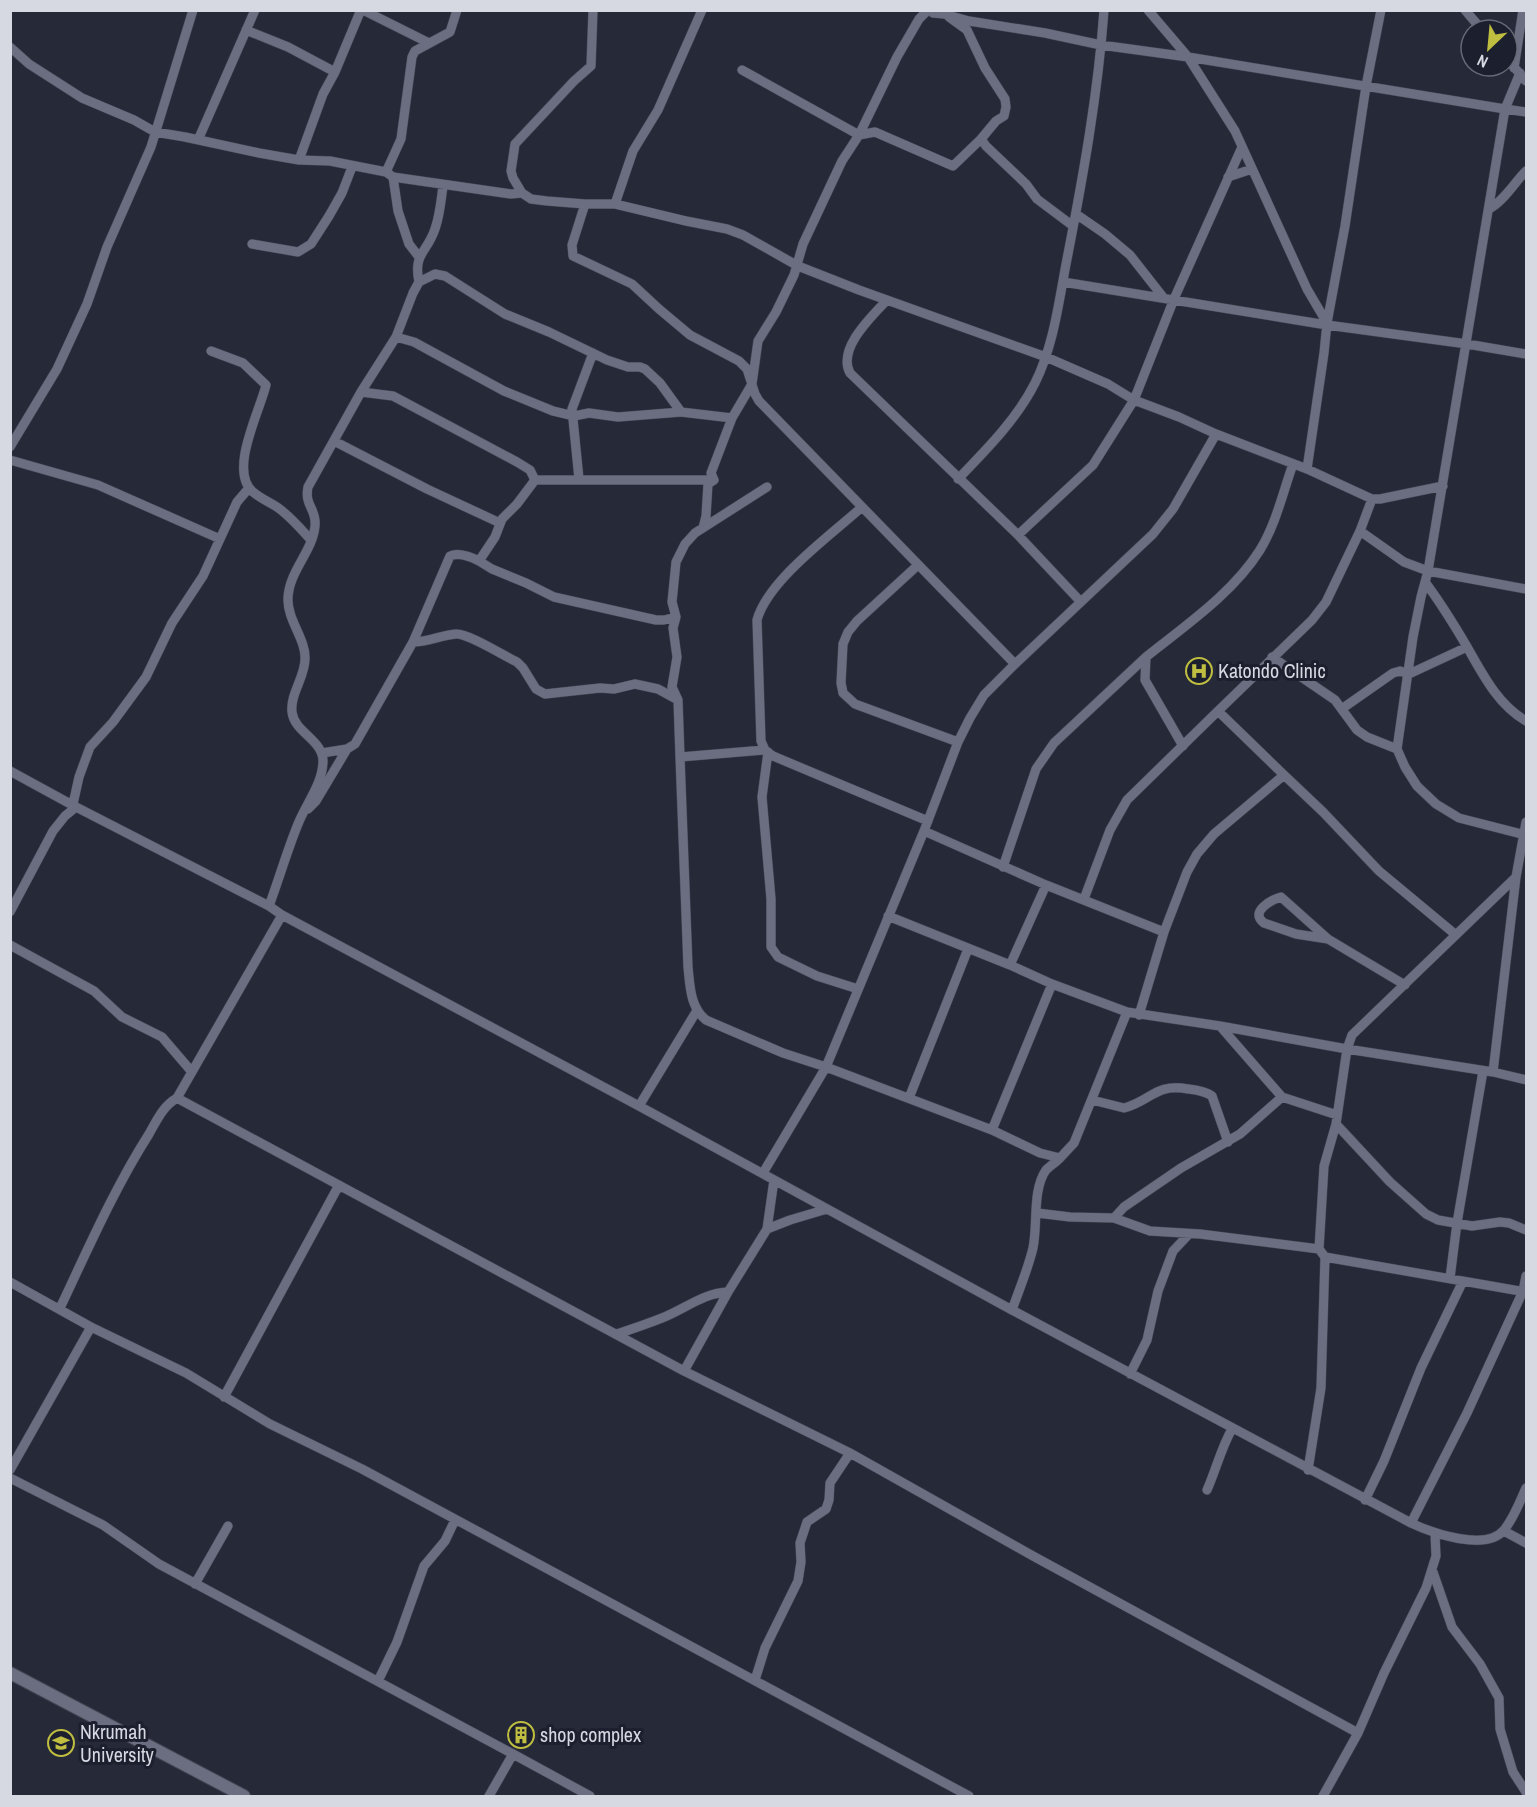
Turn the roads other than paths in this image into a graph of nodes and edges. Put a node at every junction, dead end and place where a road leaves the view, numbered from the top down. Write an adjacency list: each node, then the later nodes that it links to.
1 (193, 10): 26 (street)
2 (255, 10): 14 (street)
3 (363, 10): 15 (street); 21 (street)
4 (457, 10): 15 (street)
5 (593, 10): 38 (street)
6 (702, 10): 40 (street)
7 (918, 10): 8 (street)
8 (928, 10): 13 (street); 27 (street)
9 (1104, 10): 16 (street)
10 (1148, 10): 19 (street)
11 (1381, 10): 23 (street)
12 (1523, 10): 18 (street)
13 (944, 14): 16 (street); 28 (street)
14 (246, 30): 21 (street); 29 (street)
15 (429, 43): 35 (street)
16 (1101, 45): 19 (street); 42 (street)
17 (10, 47): 26 (street)
18 (1519, 50)
19 (1188, 57): 23 (street); 30 (street)
20 (742, 70): 27 (street)
21 (335, 72): 31 (street)
22 (1515, 78): 24 (street)
23 (1366, 86): 24 (street); 52 (street)
24 (1505, 109): 25 (street); 41 (street)
25 (1527, 112)
26 (155, 132): 29 (street); 67 (street)
27 (859, 135): 28 (street); 46 (street)
28 (981, 139): 43 (street)
29 (198, 140): 31 (street)
30 (1242, 147): 33 (street); 36 (street)
31 (298, 160): 32 (street)
32 (352, 167): 35 (street); 44 (street)
33 (1252, 169): 36 (street); 52 (street)
34 (1527, 171): 41 (street)
35 (390, 175): 37 (street); 45 (street)
36 (1228, 177): 50 (street)
37 (443, 186): 38 (street); 45 (street)
38 (522, 193): 39 (street)
39 (585, 204): 40 (street); 59 (street)
40 (615, 204): 46 (street)
41 (1489, 209): 54 (street)
42 (1076, 214): 43 (street); 49 (street)
43 (1074, 226): 48 (street)
44 (252, 244)
45 (419, 257): 47 (street)
46 (798, 266): 51 (street); 59 (street)
47 (419, 282): 53 (street); 56 (street)
48 (1063, 282): 49 (street); 58 (street)
49 (1163, 297): 50 (street)
50 (1174, 299): 52 (street); 61 (street)
51 (887, 300): 58 (street); 72 (street)
52 (1327, 324): 54 (street); 70 (street)
53 (396, 337): 60 (street); 63 (street)
54 (1467, 344): 57 (street); 75 (street)
55 (211, 351): 77 (street)
56 (593, 352): 62 (street); 63 (street)
57 (1527, 354)
58 (1046, 357): 61 (street); 72 (street)
59 (752, 384): 64 (street); 79 (street)
60 (361, 392): 66 (street); 73 (street)
61 (1134, 400): 65 (street); 83 (street)
62 (681, 412): 63 (street); 64 (street)
63 (574, 416): 71 (street)
64 (732, 418): 74 (street)
65 (1216, 434): 69 (street); 91 (street)
66 (334, 441): 80 (street); 85 (street)
67 (10, 447)
68 (10, 460): 84 (street)
69 (1293, 464): 70 (street); 95 (street)
70 (1307, 469): 78 (street)
71 (579, 479): 73 (street); 74 (street)
72 (958, 479): 83 (street)
73 (536, 480): 80 (street)
74 (714, 480): 81 (street)
75 (1443, 486): 78 (street); 88 (street)
76 (767, 487): 81 (street)
77 (249, 488): 84 (street); 85 (street)
78 (1372, 499): 82 (street)
79 (862, 507): 87 (street); 109 (street)
80 (500, 522): 86 (street)
81 (703, 528): 92 (street)
82 (1360, 531): 88 (street); 96 (street)
83 (1018, 536): 91 (street)
84 (220, 539): 114 (street)
85 (311, 540): 110 (street)
86 (479, 561): 92 (street); 93 (street)
87 (918, 565): 97 (street); 105 (street)
88 (1428, 571): 89 (street); 90 (street)
89 (1425, 582): 94 (street); 99 (street)
90 (1527, 589)
91 (1080, 601): 97 (street)
92 (676, 617): 101 (street)
93 (413, 642): 101 (street); 107 (street)
94 (1467, 647): 99 (street); 104 (street)
95 (1146, 657): 98 (street); 100 (street)
96 (1272, 657): 102 (street); 103 (street)
97 (1015, 664): 105 (street)
98 (1128, 674): 100 (street); 119 (street)
99 (1409, 674): 102 (street); 108 (street)
100 (1145, 680): 106 (street)
101 (678, 700): 111 (street)
102 (1343, 708): 108 (street)
103 (1218, 711): 106 (street); 113 (street)
104 (1527, 721)
105 (958, 742): 116 (street)
106 (1183, 746): 122 (street)
107 (347, 749): 110 (street); 115 (street)
108 (1397, 749): 117 (street)
109 (766, 751): 111 (street); 116 (street); 135 (street)
110 (322, 753): 115 (street)
111 (680, 757): 136 (street)
112 (10, 771): 114 (street)
113 (1284, 775): 127 (street); 128 (street)
114 (74, 805): 123 (street); 124 (street)
115 (303, 813): 123 (street)
116 (928, 821): 118 (street)
117 (1526, 827): 120 (street)
118 (924, 831): 119 (street); 126 (street)
119 (1003, 867): 121 (street)
120 (1515, 877): 128 (street); 144 (street)
121 (1046, 885): 122 (street); 132 (street)
122 (1084, 899): 127 (street)
123 (269, 906): 125 (street)
124 (10, 912)
125 (282, 915): 143 (street); 150 (street)
126 (888, 916): 131 (street); 135 (street)
127 (1164, 932): 138 (street)
128 (1456, 936): 134 (street)
129 (1328, 939): 129 (street); 134 (street)
130 (10, 945): 143 (street)
131 (968, 949): 132 (street); 148 (street)
132 (1010, 965): 133 (street)
133 (1052, 984): 137 (street); 152 (street)
134 (1405, 985): 140 (street)
135 (858, 989): 141 (street)
136 (696, 1012): 141 (street); 150 (street)
137 (1127, 1012): 138 (street); 149 (street)
138 (1139, 1015): 139 (street)
139 (1220, 1026): 140 (street); 146 (street)
140 (1347, 1049): 142 (street); 151 (street)
141 (826, 1067): 148 (street); 157 (street)
142 (1483, 1071): 144 (street); 163 (street)
143 (192, 1072): 147 (street)
144 (1493, 1072): 145 (street)
145 (1527, 1080)
146 (1282, 1097): 151 (street); 153 (street)
147 (177, 1098): 159 (street); 176 (street)
148 (909, 1098): 152 (street)
149 (1092, 1100): 153 (street); 155 (street)
150 (639, 1106): 157 (street)
151 (1337, 1119): 163 (street); 169 (street)
152 (992, 1130): 154 (street)
153 (1228, 1142): 162 (street)
154 (1040, 1153): 155 (street); 156 (street)
155 (1060, 1158): 156 (street)
156 (1047, 1169): 161 (street)
157 (763, 1173): 158 (street)
158 (774, 1180): 160 (street); 164 (street)
159 (339, 1185): 179 (street); 182 (street)
160 (827, 1209): 164 (street); 177 (street)
161 (1037, 1213): 162 (street); 177 (street)
162 (1114, 1218): 166 (street)
163 (1456, 1223): 165 (street); 171 (street)
164 (767, 1229): 174 (street)
165 (1527, 1230)
166 (1164, 1232): 167 (street); 168 (street)
167 (1189, 1234): 168 (street); 169 (street)
168 (1173, 1251): 181 (street)
169 (1322, 1253): 171 (street); 186 (street)
170 (1527, 1276): 175 (street)
171 (1450, 1278): 172 (street)
172 (1463, 1281): 175 (street); 190 (street)
173 (10, 1282): 176 (street)
174 (728, 1292): 179 (street); 180 (street)
175 (1525, 1292): 192 (street)
176 (60, 1308): 178 (street)
177 (1012, 1310): 181 (street)
178 (91, 1327): 182 (street); 185 (street)
179 (617, 1334): 180 (street)
180 (684, 1371): 184 (street)
181 (1130, 1374): 183 (street)
182 (224, 1397): 191 (street)
183 (1232, 1429): 186 (street); 189 (street)
184 (850, 1452): 200 (street); 202 (street)
185 (10, 1470)
186 (1308, 1470): 190 (street)
187 (10, 1478): 198 (street)
188 (1527, 1488): 194 (street)
189 (1207, 1490)
190 (1365, 1500): 192 (street)
191 (455, 1520): 200 (street); 201 (street)
192 (1411, 1523): 195 (street)
193 (228, 1526): 198 (street)
194 (1503, 1531): 195 (street); 196 (street)
195 (1435, 1534): 197 (street)
196 (1527, 1543)
197 (1433, 1572): 202 (street); 204 (street)
198 (195, 1584): 201 (street)
199 (10, 1673): 205 (street)
200 (755, 1680): 208 (street)
201 (378, 1681): 203 (street)
202 (1358, 1733): 209 (street)
203 (513, 1754): 206 (street); 207 (street)
204 (1527, 1792)
205 (244, 1797)
206 (489, 1797)
207 (590, 1797)
208 (969, 1797)
209 (1323, 1797)

